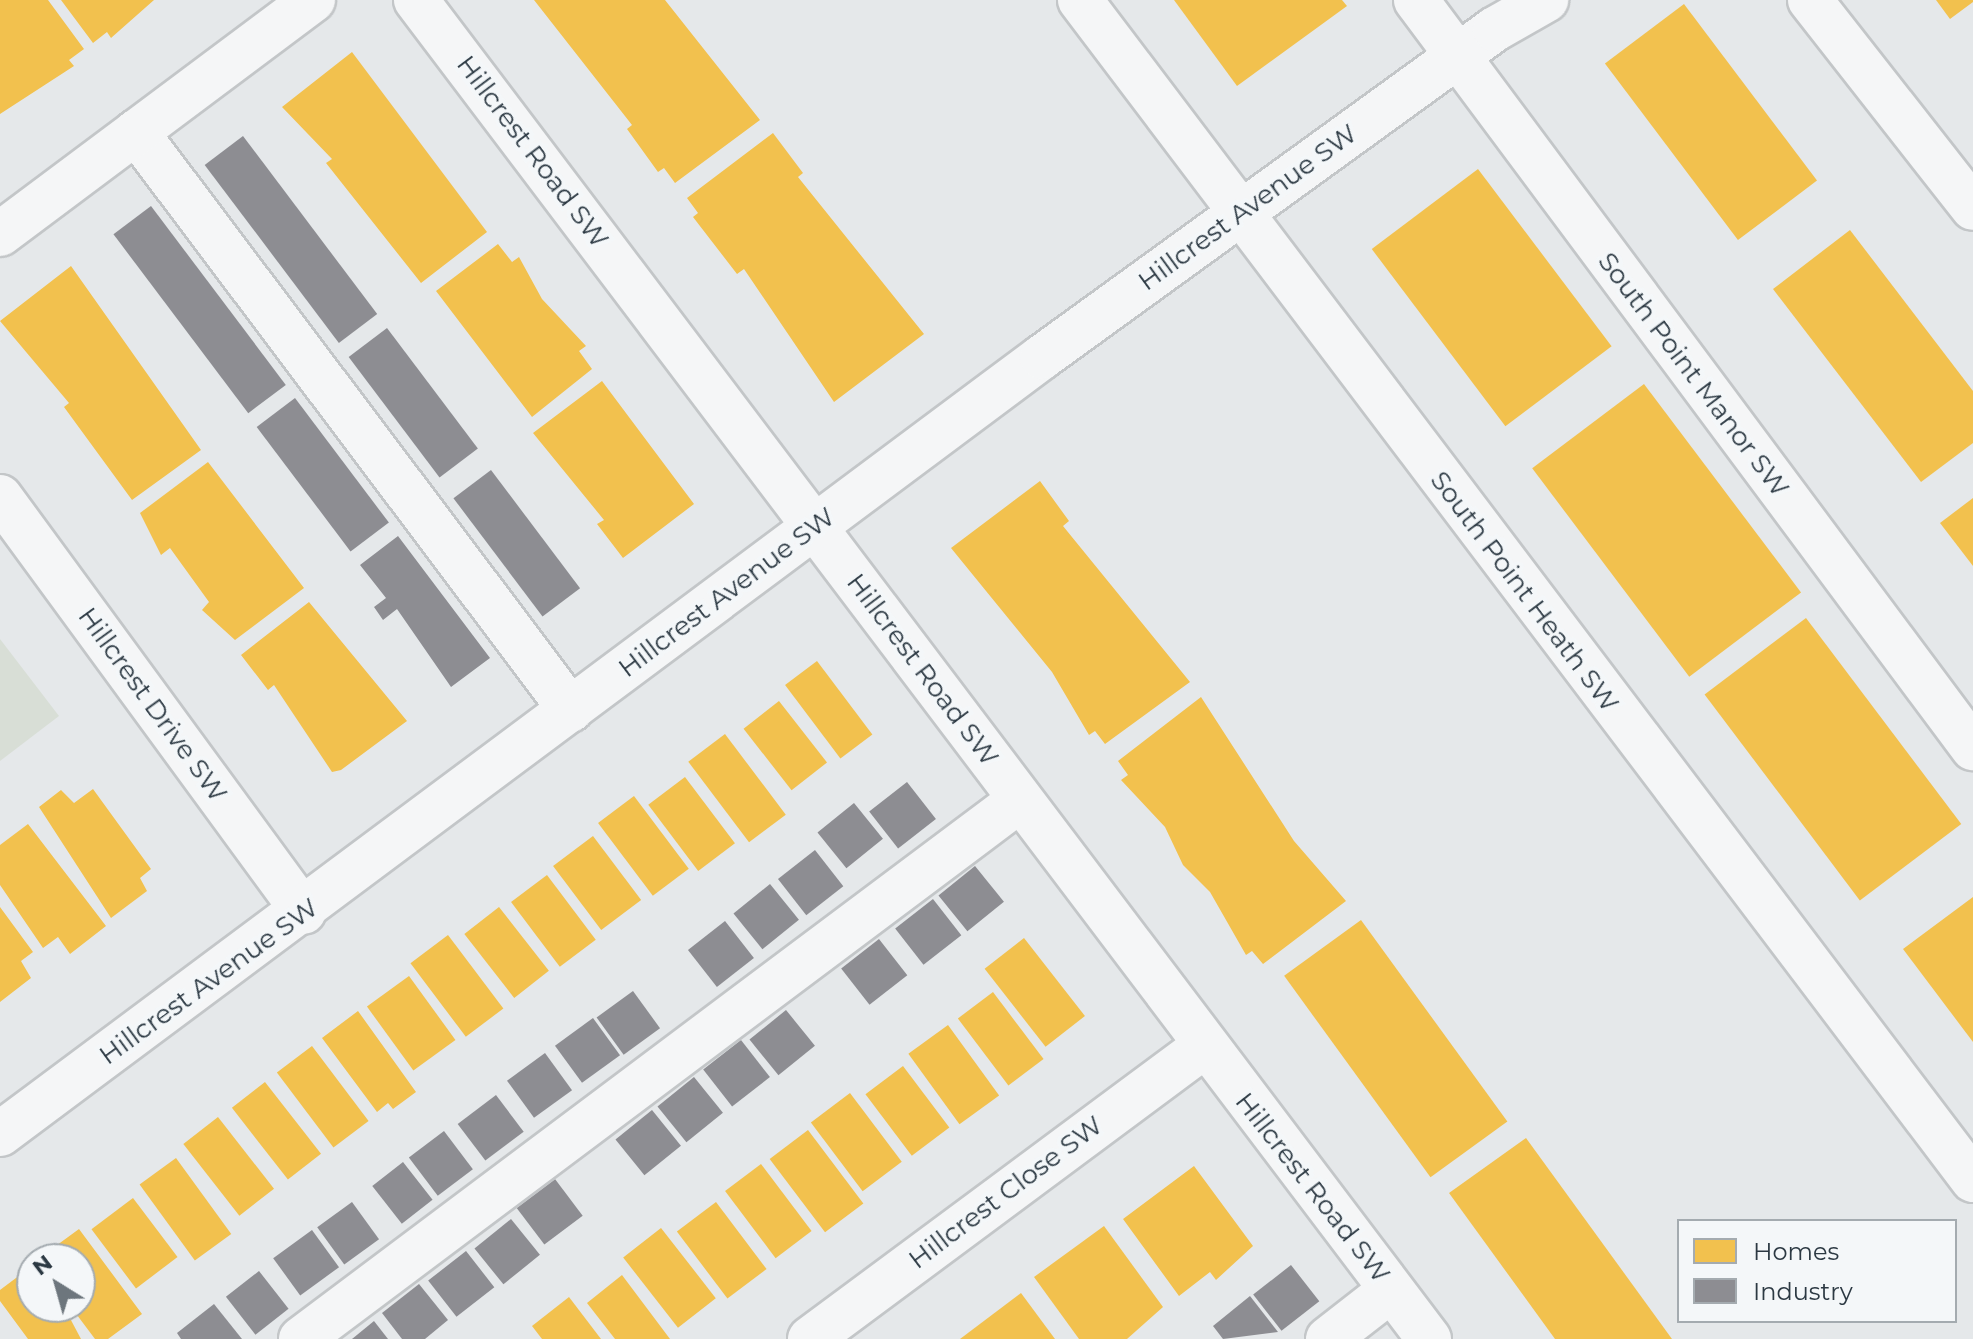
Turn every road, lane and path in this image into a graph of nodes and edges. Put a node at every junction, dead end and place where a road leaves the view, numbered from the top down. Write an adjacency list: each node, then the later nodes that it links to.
1 (313, 0): 11 (street)
2 (416, 0): 16 (street, Hillcrest Road SW)
3 (1080, 0): 13 (street, South Point Heath SW)
4 (1416, 0): 10 (street, South Point Manor SW)
5 (1514, 0): 10 (street, Hillcrest Avenue SW)
6 (1546, 0): 10 (street, Hillcrest Avenue SW)
7 (1810, 0): 9 (street)
8 (1823, 0): 9 (street)
9 (1848, 42): 12 (street)
10 (1458, 57): 13 (street, Hillcrest Avenue SW); 18 (street, South Point Manor SW)
11 (136, 132): 14 (street); 17 (street)
12 (1973, 208)
13 (1240, 214): 16 (street, Hillcrest Avenue SW); 23 (street, South Point Heath SW)
14 (0, 234)
15 (0, 497): 20 (street, Hillcrest Drive SW)
16 (815, 525): 17 (street, Hillcrest Avenue SW); 19 (street, Hillcrest Road SW)
17 (571, 710): 20 (street, Hillcrest Avenue SW)
18 (1973, 748)
19 (1020, 800): 21 (street, Hillcrest Road SW); 25 (street)
20 (304, 912): 22 (street, Hillcrest Avenue SW)
21 (1203, 1047): 24 (street, Hillcrest Road SW); 26 (street, Hillcrest Close SW)
22 (0, 1134)
23 (1973, 1180)
24 (1391, 1290): 27 (street); 28 (street, Hillcrest Road SW)
25 (301, 1339)
26 (810, 1339)
27 (1328, 1339)
28 (1429, 1339)

